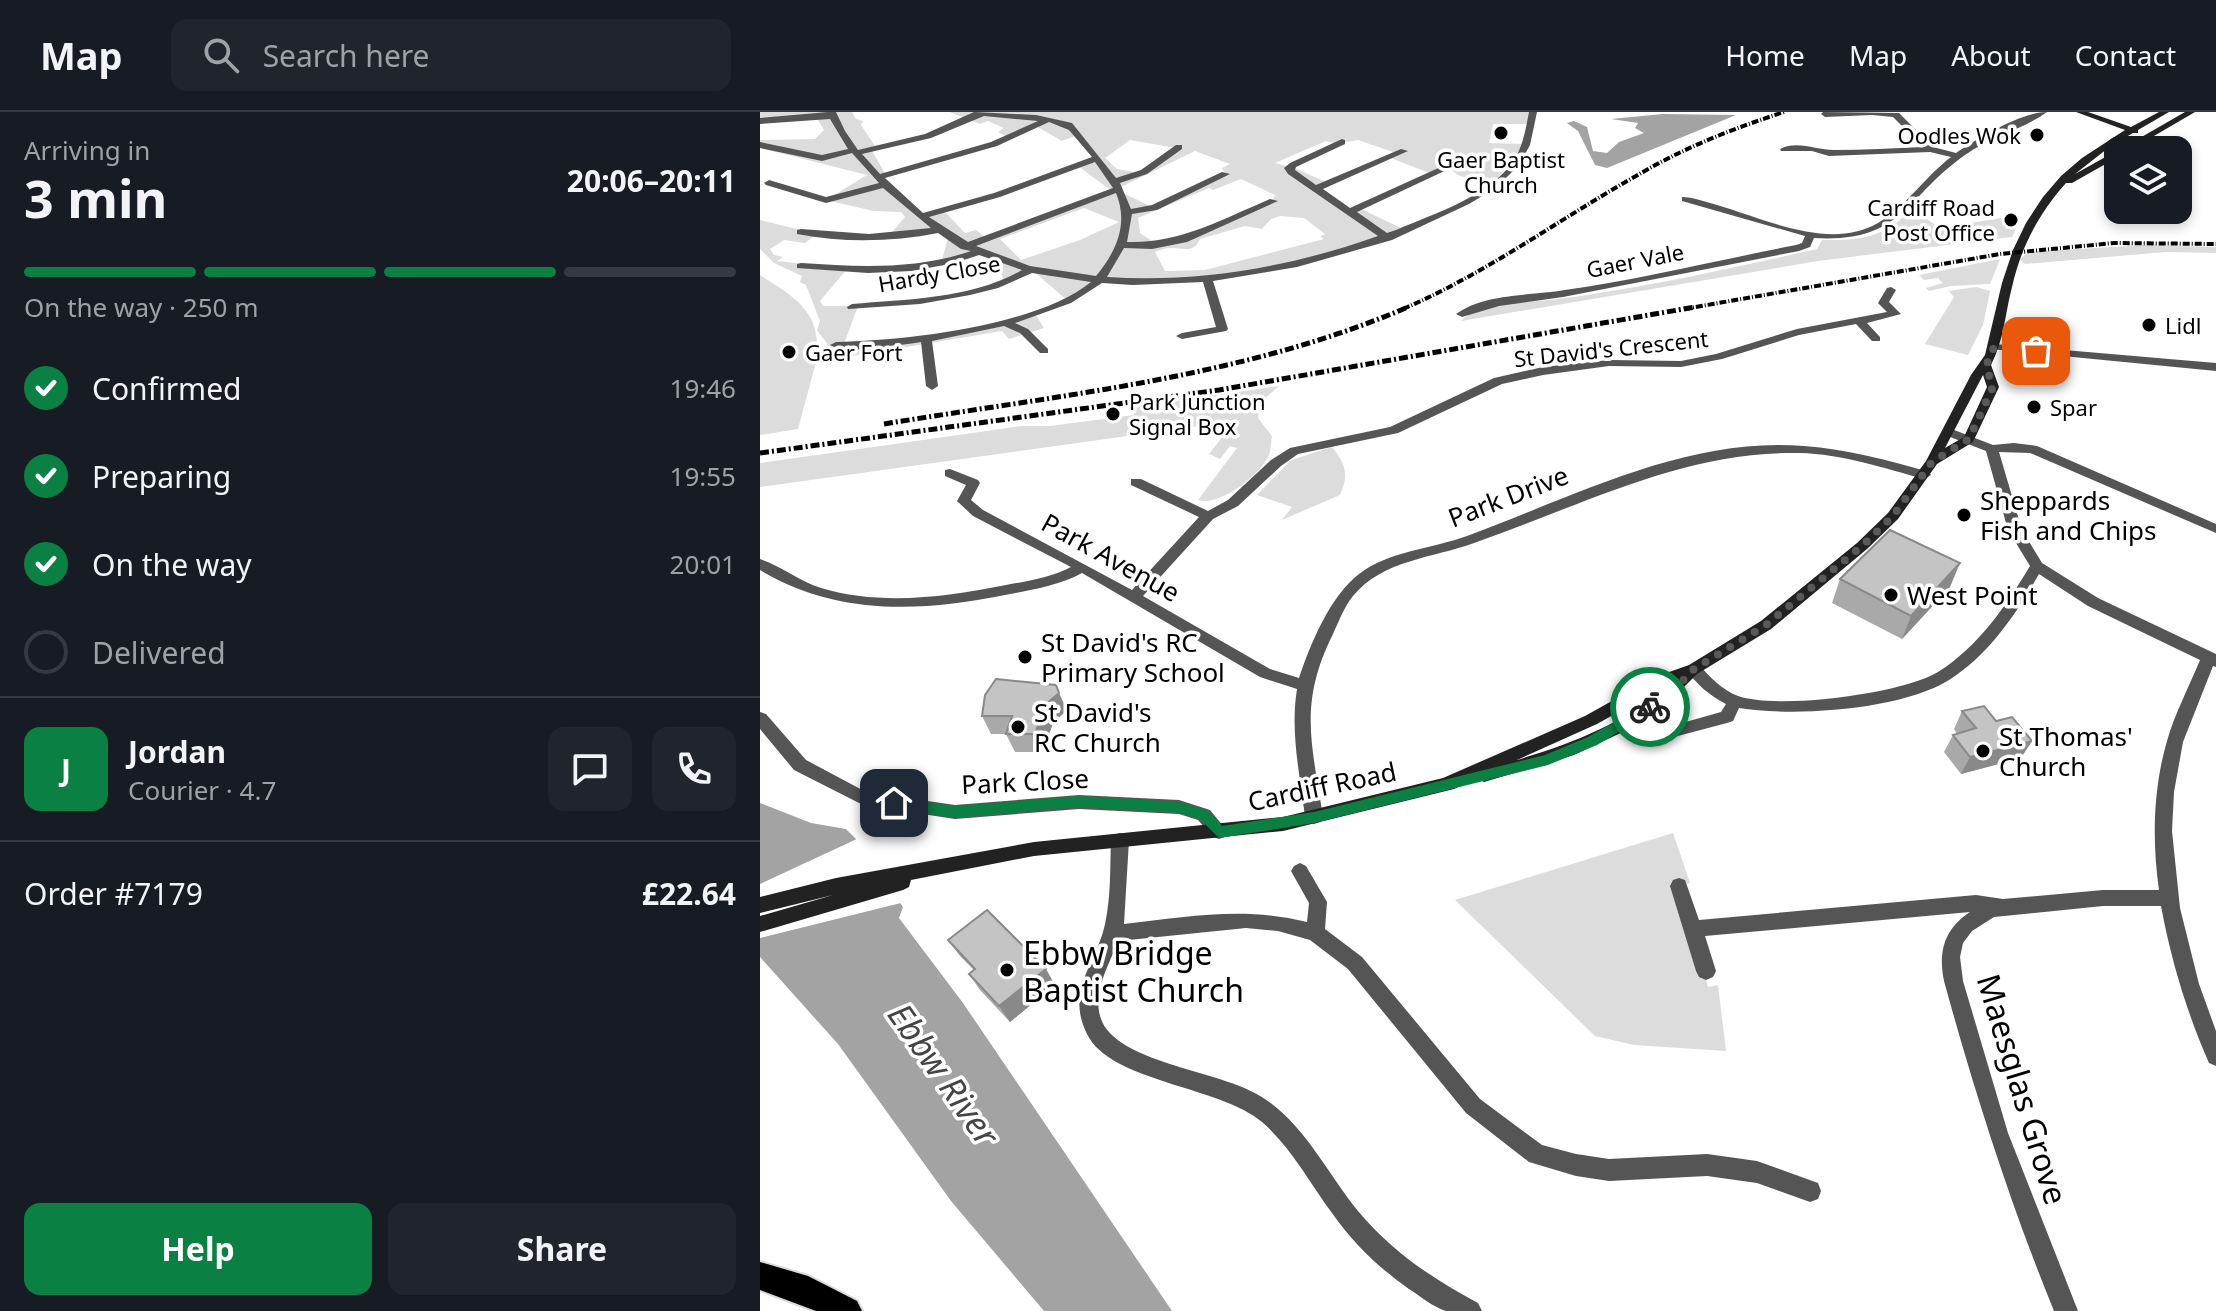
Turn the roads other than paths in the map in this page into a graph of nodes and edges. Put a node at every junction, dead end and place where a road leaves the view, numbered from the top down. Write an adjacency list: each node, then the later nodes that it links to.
1 (983, 112): 10 (street); 20 (street)
2 (1059, 112): 10 (street)
3 (1533, 112): 43 (street)
4 (2043, 112): 21 (street, Gaer Vale)
5 (2080, 112): 12 (main road)
6 (2165, 112): 12 (main road, Cardiff Road)
7 (2191, 112): 13 (main road, Cardiff Road)
8 (832, 114): 11 (street); 20 (street)
9 (1825, 114): 18 (street)
10 (1046, 120): 23 (street); 28 (street)
11 (760, 121)
12 (2130, 130): 13 (main road); 32 (main road, Cardiff Road)
13 (2148, 136)
14 (1342, 142): 31 (street)
15 (760, 145): 22 (street)
16 (1179, 147): 30 (street)
17 (1784, 149): 18 (street)
18 (1930, 149): 21 (street)
19 (1404, 151): 31 (street)
20 (855, 152): 22 (street); 28 (street)
21 (1957, 156): 42 (street, Gaer Vale)
22 (822, 158): 26 (street)
23 (1096, 159): 30 (street); 39 (street)
24 (2104, 160): 32 (main road, Cardiff Road)
25 (1448, 167): 38 (street)
26 (834, 168)
27 (1225, 174): 37 (street)
28 (882, 181): 34 (street); 39 (street)
29 (769, 183): 34 (street)
30 (1117, 186): 37 (street); 45 (street)
31 (1315, 189): 38 (street)
32 (2050, 192): 59 (main road, Cardiff Road)
33 (1685, 199): 42 (street, Gaer Vale)
34 (826, 200): 36 (street)
35 (1273, 201): 44 (street)
36 (857, 205)
37 (1128, 212): 44 (street)
38 (1349, 212): 43 (street)
39 (921, 216): 40 (street)
40 (938, 230): 41 (street); 45 (street)
41 (801, 232)
42 (1811, 235): 52 (street, Gaer Vale)
43 (1388, 238): 48 (street)
44 (1121, 245): 49 (street)
45 (970, 250): 46 (street); 47 (street)
46 (801, 266)
47 (1031, 269): 49 (street); 51 (street, Hardy Close)
48 (1207, 277): 49 (street); 55 (street)
49 (1101, 279): 54 (street)
50 (1891, 290): 53 (street, St David's Crescent)
51 (852, 307)
52 (1462, 314)
53 (1858, 320): 57 (street); 70 (street, St David's Crescent)
54 (1003, 322): 56 (street); 60 (street)
55 (1182, 336)
56 (926, 339): 58 (street); 63 (street)
57 (1876, 339)
58 (836, 345)
59 (1994, 347): 61 (main road, Cardiff Road); 62 (street)
60 (1044, 351)
61 (1986, 366): 64 (main road, Cardiff Road); 65 (main road, Cardiff Road)
62 (2216, 367)
63 (932, 386)
64 (1949, 432): 65 (street); 67 (main road, Cardiff Road)
65 (1969, 439): 66 (street); 67 (main road, Cardiff Road)
66 (1992, 449): 71 (street); 73 (street)
67 (1928, 468): 77 (main road, Cardiff Road); 78 (street, Park Drive)
68 (950, 473): 74 (street, Park Avenue)
69 (1136, 482): 70 (street)
70 (1208, 516): 75 (street, St David's Crescent)
71 (2216, 529)
72 (760, 564): 74 (street)
73 (2037, 566): 76 (street); 79 (street)
74 (1082, 567): 75 (street, Park Avenue)
75 (1135, 596): 78 (street, Park Avenue)
76 (2212, 659): 88 (street)
77 (1694, 669): 79 (street); 82 (main road, Cardiff Road)
78 (1305, 686): 82 (street, Park Drive)
79 (1735, 701): 81 (street)
80 (760, 718): 83 (street, Park Close)
81 (1674, 731)
82 (1314, 817): 83 (main road, Cardiff Road)
83 (1219, 832): 84 (main road, Cardiff Road)
84 (1120, 840): 85 (main road, Cardiff Road); 93 (street)
85 (970, 862): 89 (main road, Cardiff Road); 91 (main road, Cardiff Road)
86 (1300, 871): 94 (street)
87 (1679, 886): 92 (street)
88 (2168, 898): 90 (street, Maesglas Grove); 96 (street)
89 (760, 905)
90 (2003, 907): 92 (street, Maesglas Grove); 101 (street, Maesglas Grove)
91 (760, 924)
92 (1693, 929): 95 (street)
93 (1113, 933): 94 (street); 100 (street)
94 (1315, 933): 97 (street)
95 (1706, 971)
96 (2216, 1056)
97 (1810, 1191)
98 (760, 1276): 99 (main road)
99 (847, 1311)
100 (1470, 1311)
101 (2066, 1311)

